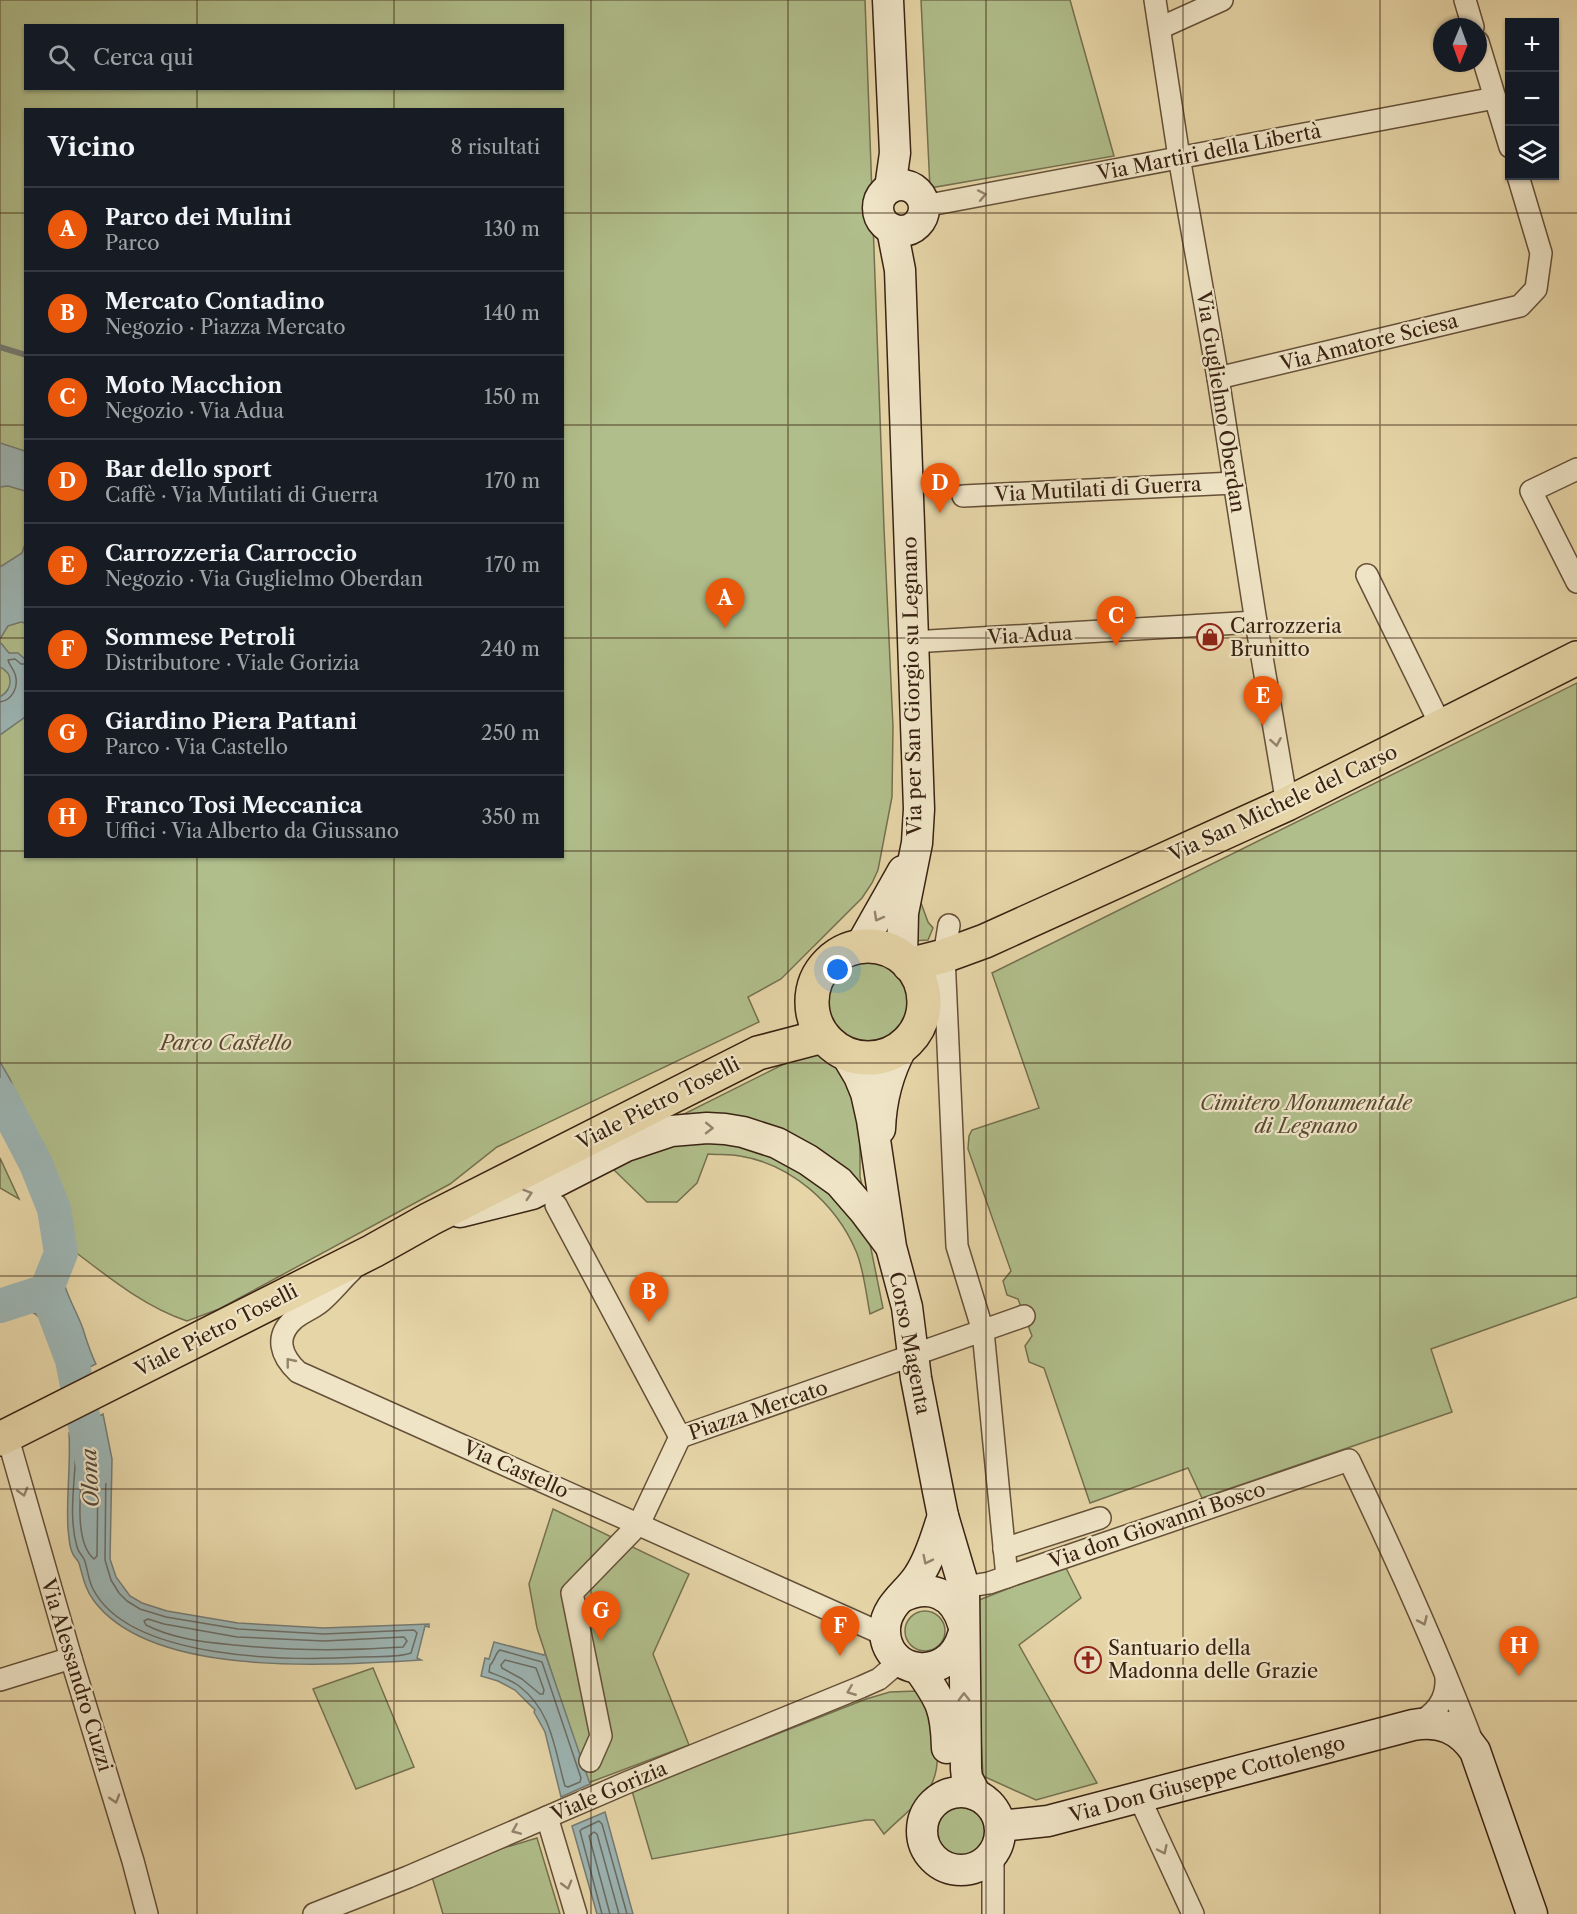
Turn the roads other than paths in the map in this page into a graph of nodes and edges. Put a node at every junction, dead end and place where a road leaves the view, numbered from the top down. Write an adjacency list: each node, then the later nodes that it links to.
1 (888, 0): 12 (street, Via per San Giorgio su Legnano)
2 (1155, 0): 6 (street, Via Guglielmo Oberdan)
3 (1222, 0): 6 (street)
4 (1465, 0): 5 (street)
5 (1470, 18)
6 (1160, 28): 10 (street, Via Guglielmo Oberdan)
7 (1487, 72): 8 (street)
8 (1495, 99): 9 (street); 10 (street, Via Martiri della Libertà)
9 (1505, 133)
10 (1179, 157): 12 (street, Via Martiri della Libertà, one-way to 10); 14 (street, Via Guglielmo Oberdan)
11 (1519, 180): 14 (street, Via Amatore Sciesa)
12 (906, 193): 13 (street, Via per San Giorgio su Legnano); 13 (street, Via per San Giorgio su Legnano)
13 (899, 230): 21 (street, Via per San Giorgio su Legnano)
14 (1218, 378): 16 (street, Via Guglielmo Oberdan)
15 (1577, 469): 19 (street)
16 (1234, 483): 17 (street, Via Mutilati di Guerra); 20 (street, Via Guglielmo Oberdan)
17 (963, 495)
18 (1367, 576): 23 (street)
19 (1577, 582)
20 (1256, 622): 21 (street, Via Adua); 24 (street, Via Guglielmo Oberdan, one-way to 24)
21 (912, 642): 25 (street, Via per San Giorgio su Legnano)
22 (1577, 658): 23 (main road, Via San Michele del Carso)
23 (1442, 726): 24 (main road, Via San Michele del Carso)
24 (1287, 804): 28 (main road, Via San Michele del Carso)
25 (915, 850): 26 (street, Via per San Giorgio su Legnano, one-way to 26); 27 (street, Via per San Giorgio su Legnano)
26 (860, 947): 27 (main road); 29 (main road)
27 (905, 961): 28 (main road)
28 (940, 962): 31 (main road); 39 (street)
29 (812, 995): 30 (main road); 32 (main road, Viale Pietro Toselli)
30 (835, 1045): 31 (main road); 32 (main road, Viale Pietro Toselli); 33 (street, Corso Magenta)
31 (902, 1047): 33 (street, Corso Magenta)
32 (758, 1053): 35 (main road, Viale Pietro Toselli)
33 (880, 1171): 36 (street, Corso Magenta)
34 (556, 1205): 42 (street, Piazza Mercato)
35 (430, 1219): 36 (street, Viale Pietro Toselli, one-way to 36); 37 (main road, Viale Pietro Toselli)
36 (891, 1247): 40 (street, Corso Magenta)
37 (372, 1251): 41 (main road, Viale Pietro Toselli); 45 (street, Via Castello, one-way to 37)
38 (1024, 1316): 39 (street, Piazza Mercato)
39 (983, 1330): 40 (street, Piazza Mercato); 46 (street)
40 (914, 1355): 42 (street, Piazza Mercato); 43 (street, Corso Magenta)
41 (3, 1437): 52 (street, Via Alessandro Cuzzi, one-way to 52)
42 (680, 1437): 45 (street)
43 (943, 1516): 48 (street, Corso Magenta); 49 (street, Corso Magenta, one-way to 49)
44 (1100, 1518): 46 (street)
45 (639, 1524): 51 (street, Via Castello); 58 (street)
46 (1004, 1549): 47 (street)
47 (1007, 1577): 48 (street, Via don Giovanni Bosco); 53 (street, Via don Giovanni Bosco, one-way to 53)
48 (964, 1587): 50 (street, Corso Magenta)
49 (900, 1598): 50 (street); 51 (street, Corso Magenta)
50 (963, 1630): 54 (street, Corso Magenta); 59 (street, Corso Magenta, one-way to 50)
51 (885, 1635): 54 (street)
52 (72, 1658): 55 (street); 64 (street, Via Alessandro Cuzzi, one-way to 64)
53 (1442, 1664): 56 (street); 57 (street)
54 (909, 1665): 61 (street); 62 (street, Viale Gorizia, one-way to 62)
55 (0, 1680)
56 (1413, 1725): 57 (street, Via Don Giuseppe Cottolengo); 60 (street, Via Don Giuseppe Cottolengo)
57 (1479, 1760): 69 (street, Via Don Giuseppe Cottolengo)
58 (590, 1761)
59 (976, 1796): 61 (street); 63 (street, Corso Magenta)
60 (1139, 1797): 63 (street, Via Don Giuseppe Cottolengo); 68 (street, one-way to 68)
61 (937, 1800): 63 (street)
62 (547, 1817): 65 (street, Viale Gorizia, one-way to 65); 66 (street, one-way to 66)
63 (996, 1840): 67 (street, Corso Magenta)
64 (147, 1914)
65 (314, 1914)
66 (576, 1914)
67 (993, 1914)
68 (1193, 1914)
69 (1532, 1914)

